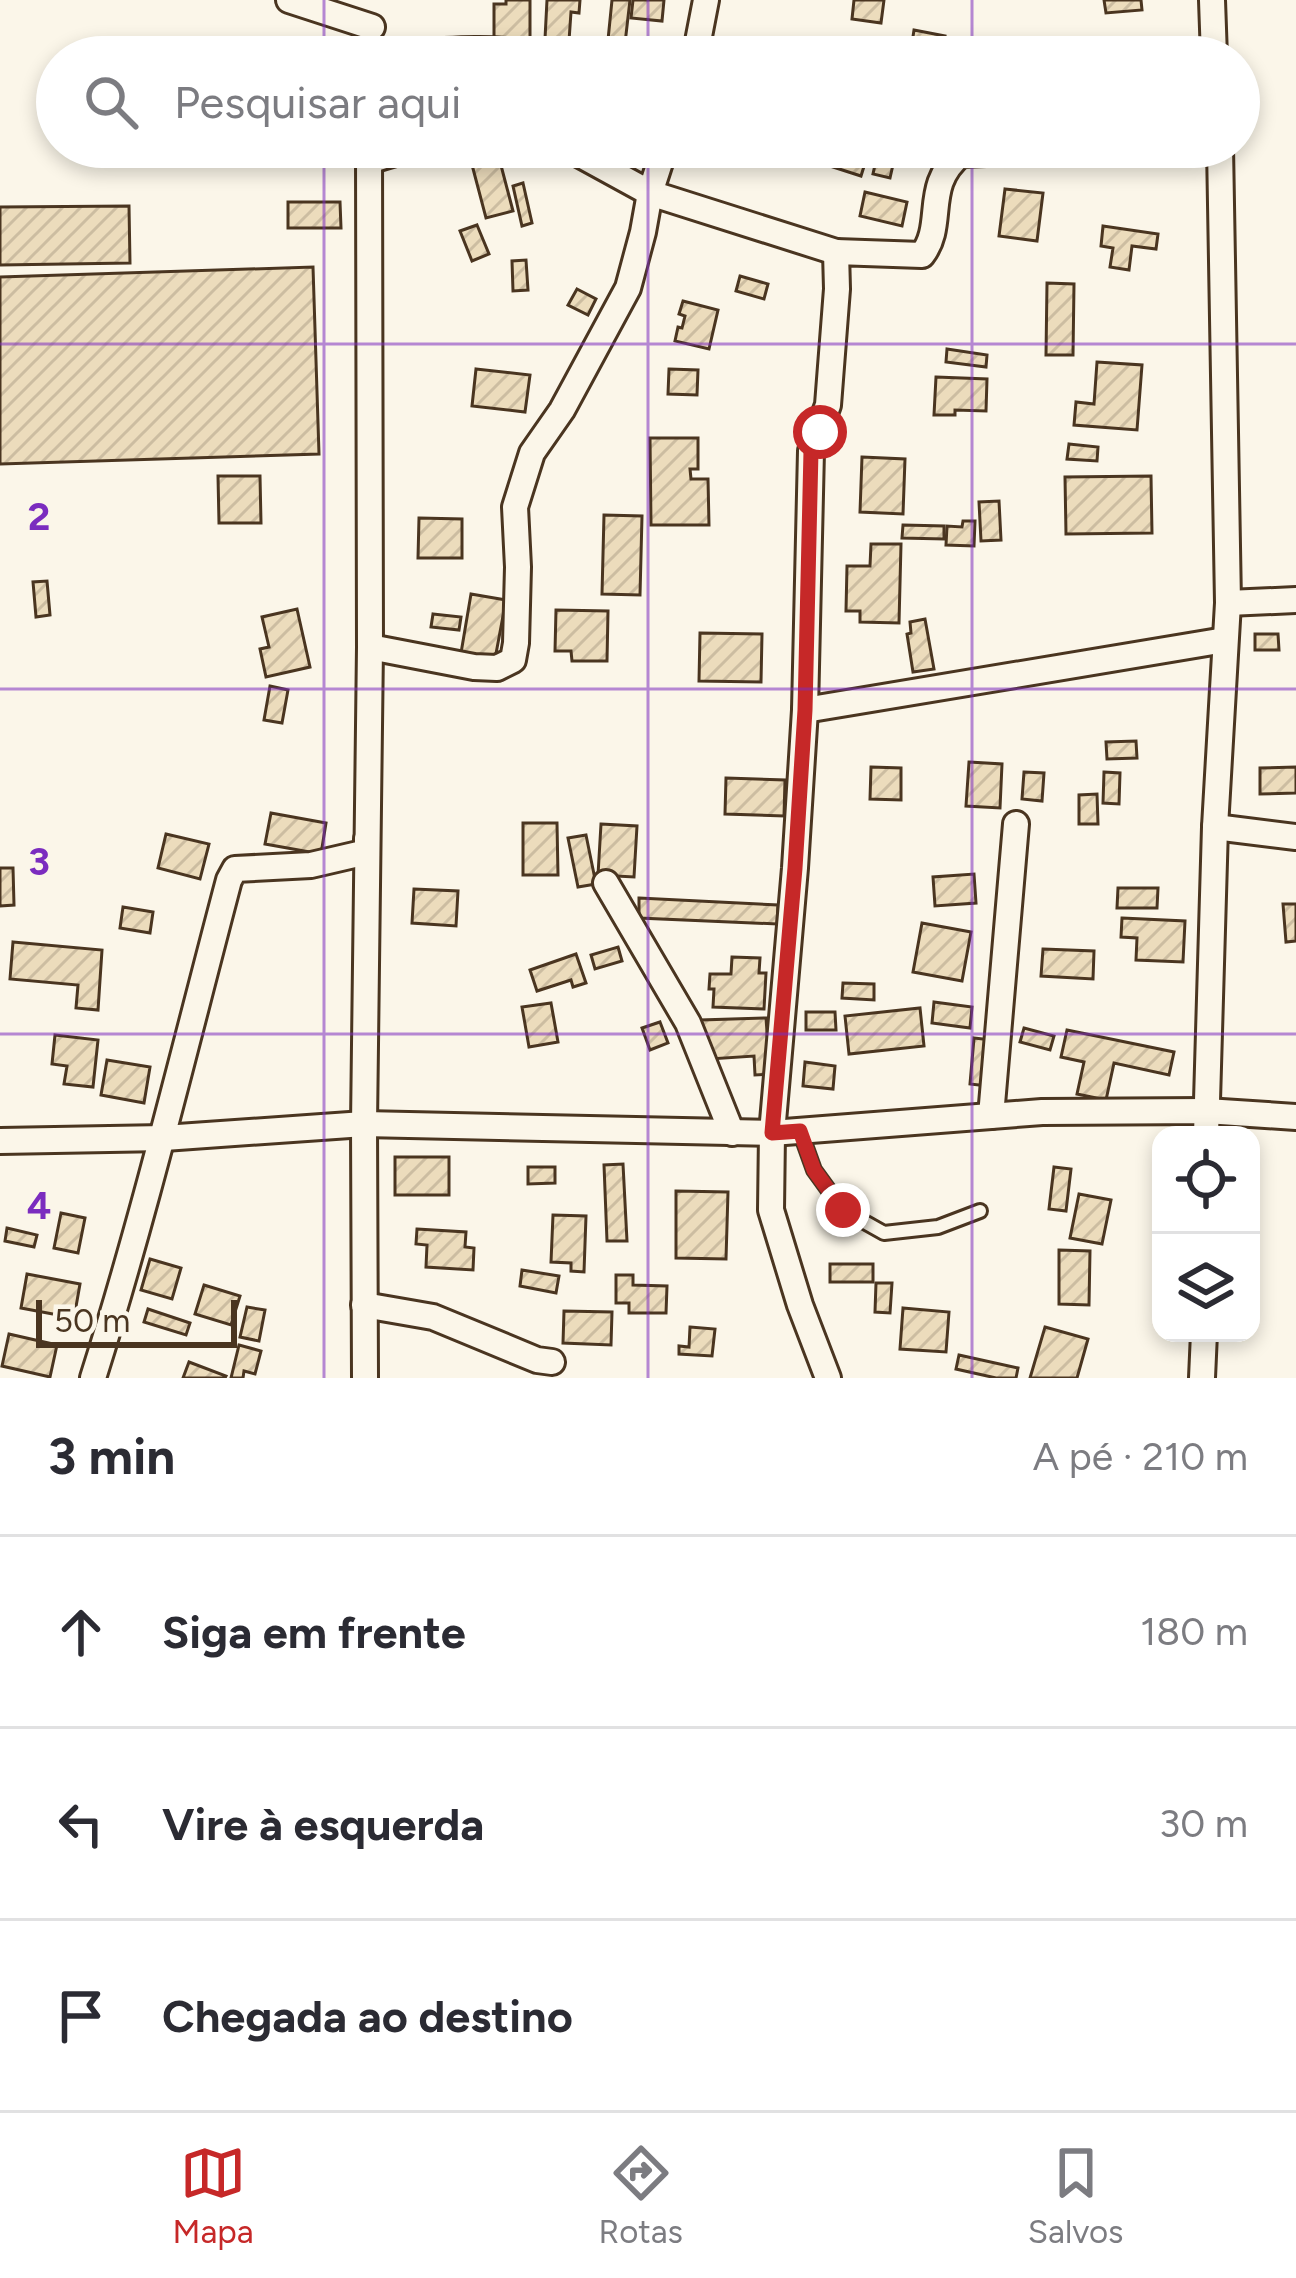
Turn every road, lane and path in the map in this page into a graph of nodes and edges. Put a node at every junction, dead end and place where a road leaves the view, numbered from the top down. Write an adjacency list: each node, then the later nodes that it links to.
1 (289, 0): 5 (street)
2 (371, 0): 5 (street)
3 (706, 0): 7 (street)
4 (1212, 0): 8 (street)
5 (372, 27): 6 (street)
6 (372, 36)
7 (699, 36)
8 (1213, 36)
9 (369, 168): 19 (street)
10 (604, 168): 14 (street)
11 (658, 168): 14 (street)
12 (946, 168): 15 (street)
13 (1220, 168): 17 (street)
14 (650, 193): 15 (street); 19 (street)
15 (836, 251): 20 (street)
16 (1296, 600): 17 (street)
17 (1228, 603): 18 (street)
18 (1225, 640): 20 (street); 23 (street)
19 (370, 647): 21 (street)
20 (805, 710): 32 (street)
21 (368, 824): 29 (street); 33 (street)
22 (1016, 824): 26 (street)
23 (1215, 827): 24 (street); 28 (street)
24 (1296, 837)
25 (607, 883): 31 (street)
26 (992, 1116): 28 (street); 30 (street)
27 (1296, 1118): 28 (street)
28 (1206, 1123)
29 (364, 1124): 31 (street); 33 (street); 36 (street)
30 (800, 1131): 32 (street); 35 (lane)
31 (732, 1132): 32 (street)
32 (772, 1133): 41 (street)
33 (164, 1138): 34 (street); 39 (street)
34 (0, 1141)
35 (980, 1211)
36 (364, 1305): 38 (street); 40 (street)
37 (1204, 1342): 42 (street)
38 (552, 1362)
39 (93, 1378)
40 (364, 1378)
41 (828, 1378)
42 (1202, 1378)

